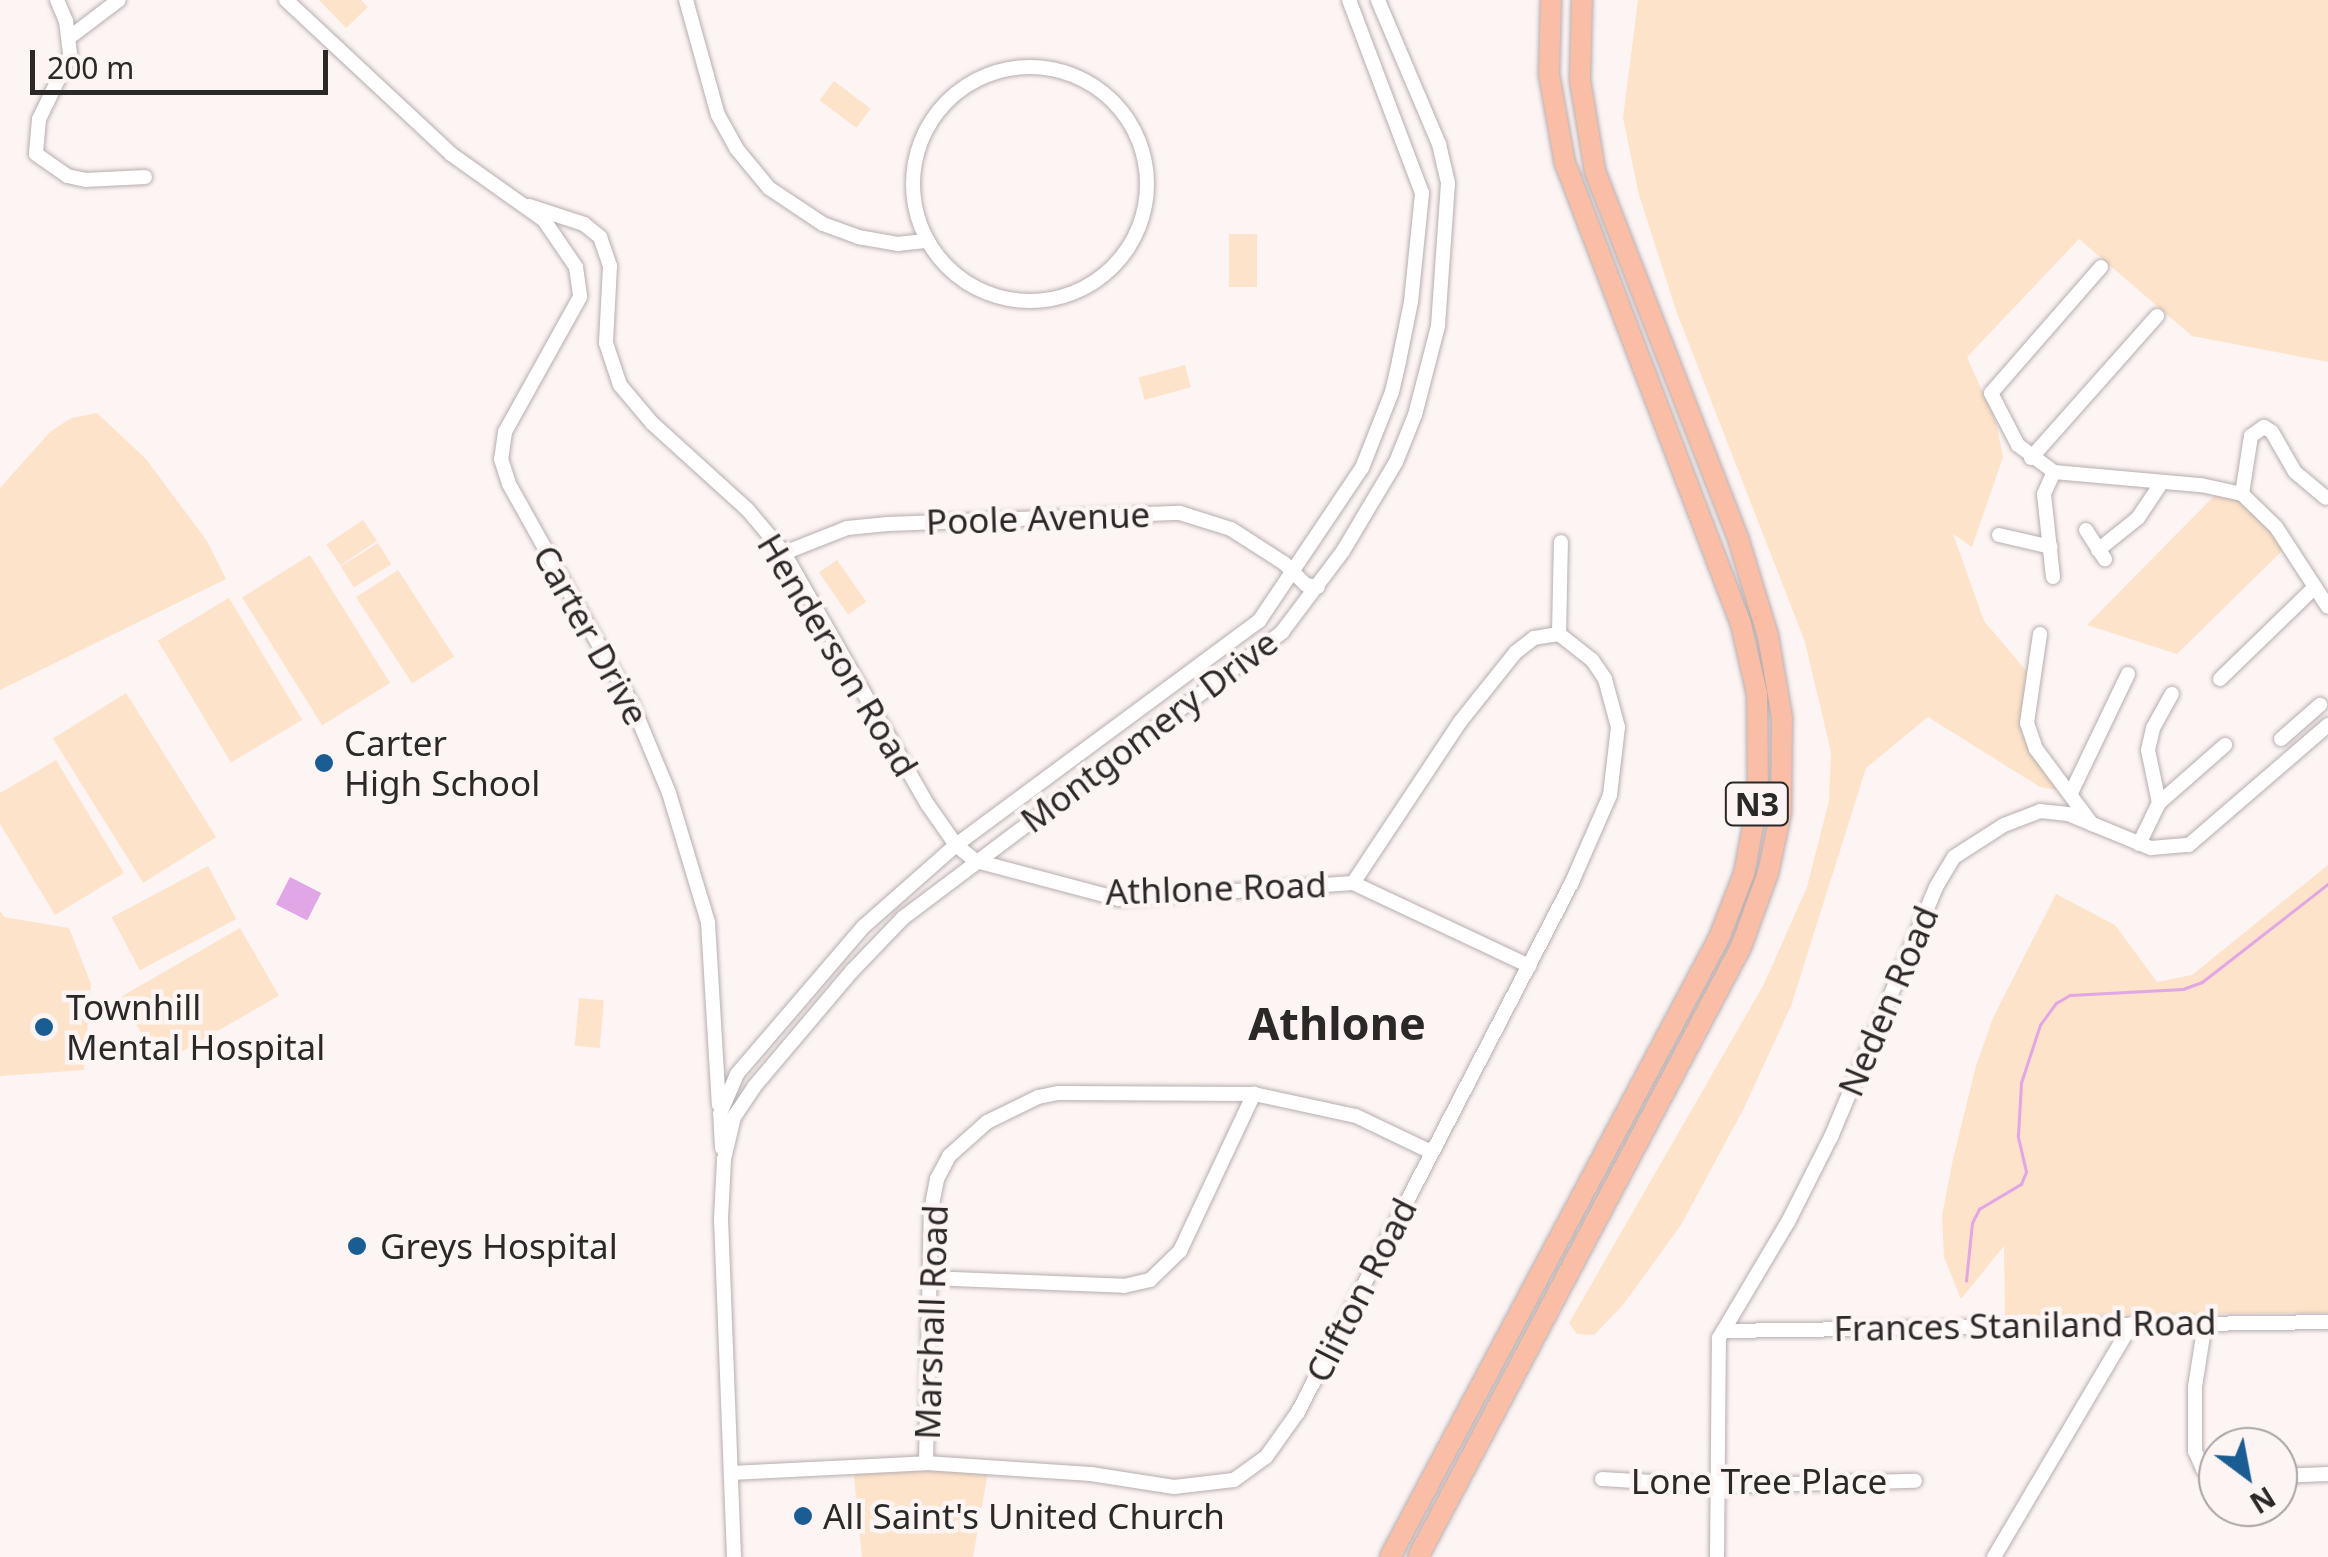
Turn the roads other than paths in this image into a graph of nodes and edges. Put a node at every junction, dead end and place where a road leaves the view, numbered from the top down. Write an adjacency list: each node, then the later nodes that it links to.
1 (57, 0): 9 (street)
2 (119, 0): 9 (street)
3 (286, 0): 11 (street)
4 (686, 0): 14 (street)
5 (1349, 0): 16 (street, Montgomery Drive)
6 (1378, 0): 17 (street, Montgomery Drive)
7 (1552, 0): 83 (highway, N3)
8 (1582, 0): 84 (highway, N3)
9 (70, 37): 10 (street)
10 (146, 178)
11 (529, 206): 12 (street); 13 (street)
12 (584, 224): 13 (street); 30 (street, Henderson Road)
13 (562, 240): 62 (street, Carter Drive)
14 (928, 241): 14 (street)
15 (2101, 267): 21 (street)
16 (1411, 302): 17 (street); 19 (street, Montgomery Drive)
17 (1440, 303): 20 (street, Montgomery Drive)
18 (2156, 316): 21 (street)
19 (1408, 322): 20 (street); 31 (street, Montgomery Drive)
20 (1438, 326): 33 (street, Montgomery Drive)
21 (2030, 458): 22 (street)
22 (2054, 472): 23 (street); 29 (street)
23 (2162, 482): 24 (street); 26 (street)
24 (2242, 494): 25 (street); 34 (street)
25 (2326, 498)
26 (2086, 530)
27 (1999, 535): 29 (street)
28 (1561, 542): 36 (street)
29 (2051, 547): 32 (street)
30 (784, 553): 31 (street, Poole Avenue); 54 (street, Henderson Road)
31 (1292, 566): 33 (street, Poole Avenue); 42 (street, Montgomery Drive)
32 (2053, 577)
33 (1320, 584): 45 (street, Montgomery Drive)
34 (2314, 587): 35 (street); 39 (street)
35 (2328, 607)
36 (1559, 634): 56 (street); 60 (street, Clifton Road)
37 (2040, 634): 50 (street)
38 (2128, 674): 50 (street)
39 (2220, 679)
40 (2172, 694): 51 (street)
41 (2320, 705): 43 (street)
42 (1121, 724): 45 (street); 49 (street); 54 (street, Montgomery Drive)
43 (2299, 725): 46 (street); 47 (street)
44 (2328, 725): 46 (street, Neden Road)
45 (1142, 738): 49 (street, Montgomery Drive)
46 (2315, 738): 53 (street, Neden Road)
47 (2282, 739)
48 (2225, 745): 51 (street)
49 (1128, 748): 55 (street, Montgomery Drive)
50 (2070, 793): 52 (street)
51 (2158, 803): 53 (street)
52 (2092, 825): 53 (street, Neden Road); 73 (street, Neden Road)
53 (2138, 844)
54 (956, 845): 55 (street, Athlone Road); 57 (street, Montgomery Drive)
55 (976, 862): 56 (street, Athlone Road); 58 (street, Montgomery Drive)
56 (1353, 883): 60 (street, Athlone Road)
57 (850, 941): 58 (street); 59 (street, Montgomery Drive)
58 (868, 954): 61 (street, Montgomery Drive)
59 (836, 959): 61 (street); 63 (street, Montgomery Drive)
60 (1529, 966): 67 (street, Clifton Road)
61 (852, 971): 64 (street, Montgomery Drive)
62 (717, 1052): 63 (street); 66 (street, Carter Drive)
63 (737, 1074): 64 (street); 66 (street, Montgomery Drive)
64 (754, 1087): 68 (street, Montgomery Drive)
65 (1254, 1094): 67 (street, Marshall Road); 69 (street); 69 (street, Marshall Road)
66 (720, 1114): 68 (street, Montgomery Drive)
67 (1431, 1152): 75 (street, Clifton Road)
68 (724, 1159): 76 (street, Montgomery Drive)
69 (928, 1278): 75 (street, Marshall Road)
70 (2328, 1322): 71 (street, Frances Staniland Road)
71 (2205, 1323): 72 (street, Frances Staniland Road); 74 (street)
72 (2132, 1324): 73 (street, Frances Staniland Road); 86 (street)
73 (1723, 1331): 81 (street, Neden Road)
74 (2198, 1458)
75 (926, 1463): 76 (street, Clifton Road)
76 (730, 1473): 82 (street, Montgomery Drive)
77 (2328, 1474): 78 (street)
78 (2298, 1475)
79 (1602, 1480): 81 (street, Lone Tree Place)
80 (1915, 1482): 81 (street, Lone Tree Place)
81 (1718, 1486): 85 (street, Neden Road)
82 (734, 1557)
83 (1390, 1557)
84 (1418, 1557)
85 (1716, 1557)
86 (1994, 1557)

